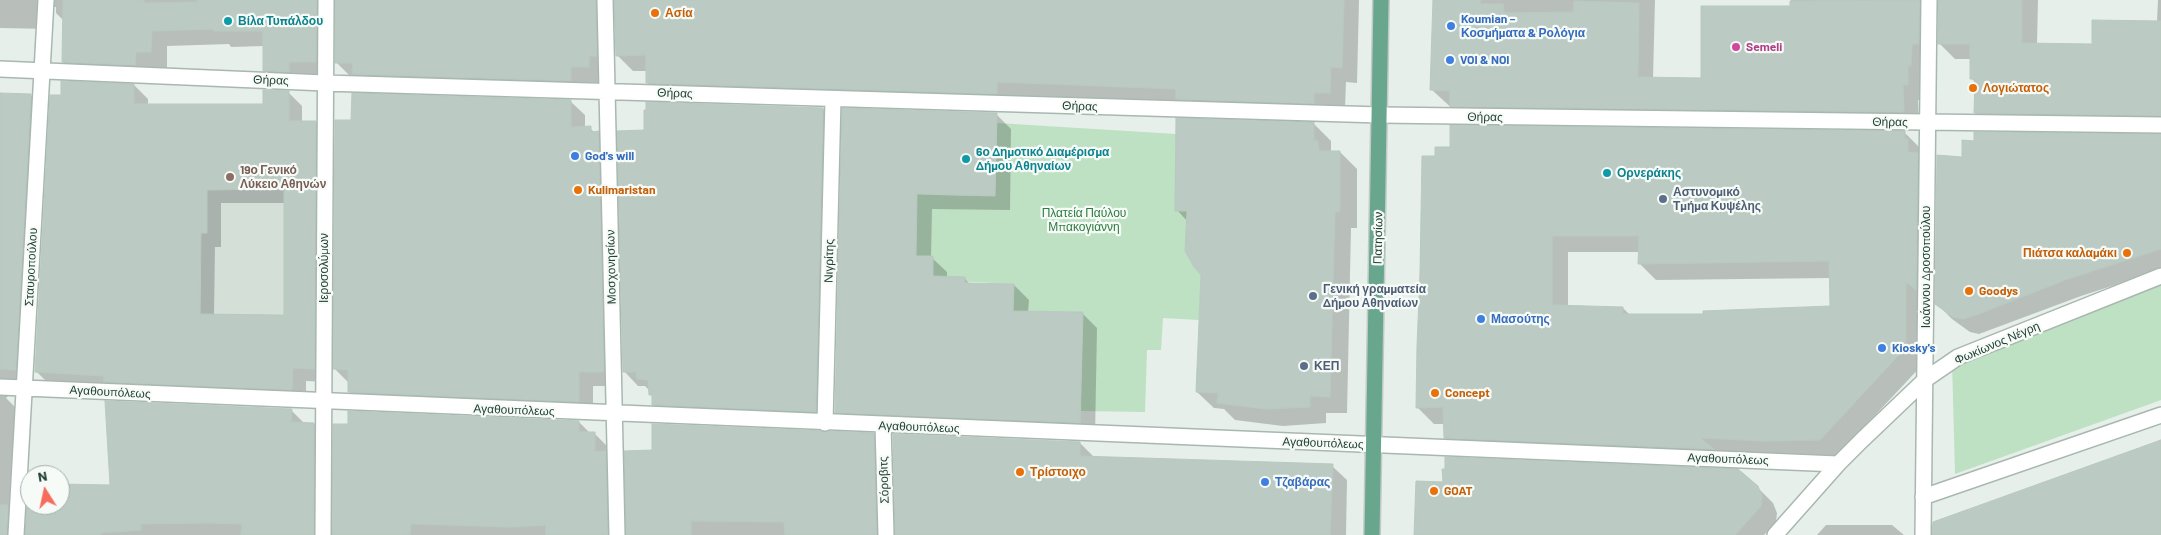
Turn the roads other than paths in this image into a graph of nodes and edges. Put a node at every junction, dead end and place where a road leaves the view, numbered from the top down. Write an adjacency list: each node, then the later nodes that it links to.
1 (46, 0): 7 (street, Σταυροπούλου)
2 (326, 0): 8 (street, Ιεροσολύμων)
3 (605, 0): 9 (street, Μοσχονησίων)
4 (1380, 0): 11 (main road, Πατησίων)
5 (1929, 0): 12 (street, Ιωάννου Δροσοπούλου)
6 (0, 69): 7 (street, Θήρας)
7 (42, 70): 8 (street, Θήρας); 17 (street, Σταυροπούλου)
8 (325, 83): 9 (street, Θήρας); 18 (street, Ιεροσολύμων)
9 (607, 90): 10 (street, Θήρας); 19 (street, Μοσχονησίων)
10 (832, 99): 11 (street, Θήρας); 21 (street, Νιγρίτης)
11 (1380, 116): 12 (street, Θήρας); 23 (main road, Πατησίων)
12 (1927, 122): 13 (street, Θήρας); 15 (street, Ιωάννου Δροσοπούλου)
13 (2161, 125)
14 (2161, 276): 15 (street, Φωκίωνος Νέγρη)
15 (1926, 379): 24 (street, Φωκίωνος Νέγρη); 25 (street, Ιωάννου Δροσοπούλου)
16 (0, 387): 17 (street, Αγαθουπόλεως)
17 (24, 388): 18 (street, Αγαθουπόλεως); 26 (street, Σταυροπούλου)
18 (324, 402): 19 (street, Αγαθουπόλεως); 27 (street, Ιεροσολύμων)
19 (614, 414): 21 (street, Αγαθουπόλεως); 28 (street, Μοσχονησίων)
20 (2161, 415): 25 (street)
21 (825, 422): 22 (street, Αγαθουπόλεως)
22 (883, 425): 23 (street, Αγαθουπόλεως); 29 (street, Σόροβιτς)
23 (1375, 445): 24 (street, Αγαθουπόλεως); 30 (main road, Πατησίων)
24 (1838, 464): 31 (street, Φωκίωνος Νέγρη)
25 (1923, 497): 32 (street, Ιωάννου Δροσοπούλου)
26 (16, 535)
27 (323, 535)
28 (617, 535)
29 (886, 535)
30 (1372, 535)
31 (1775, 535)
32 (1923, 535)

